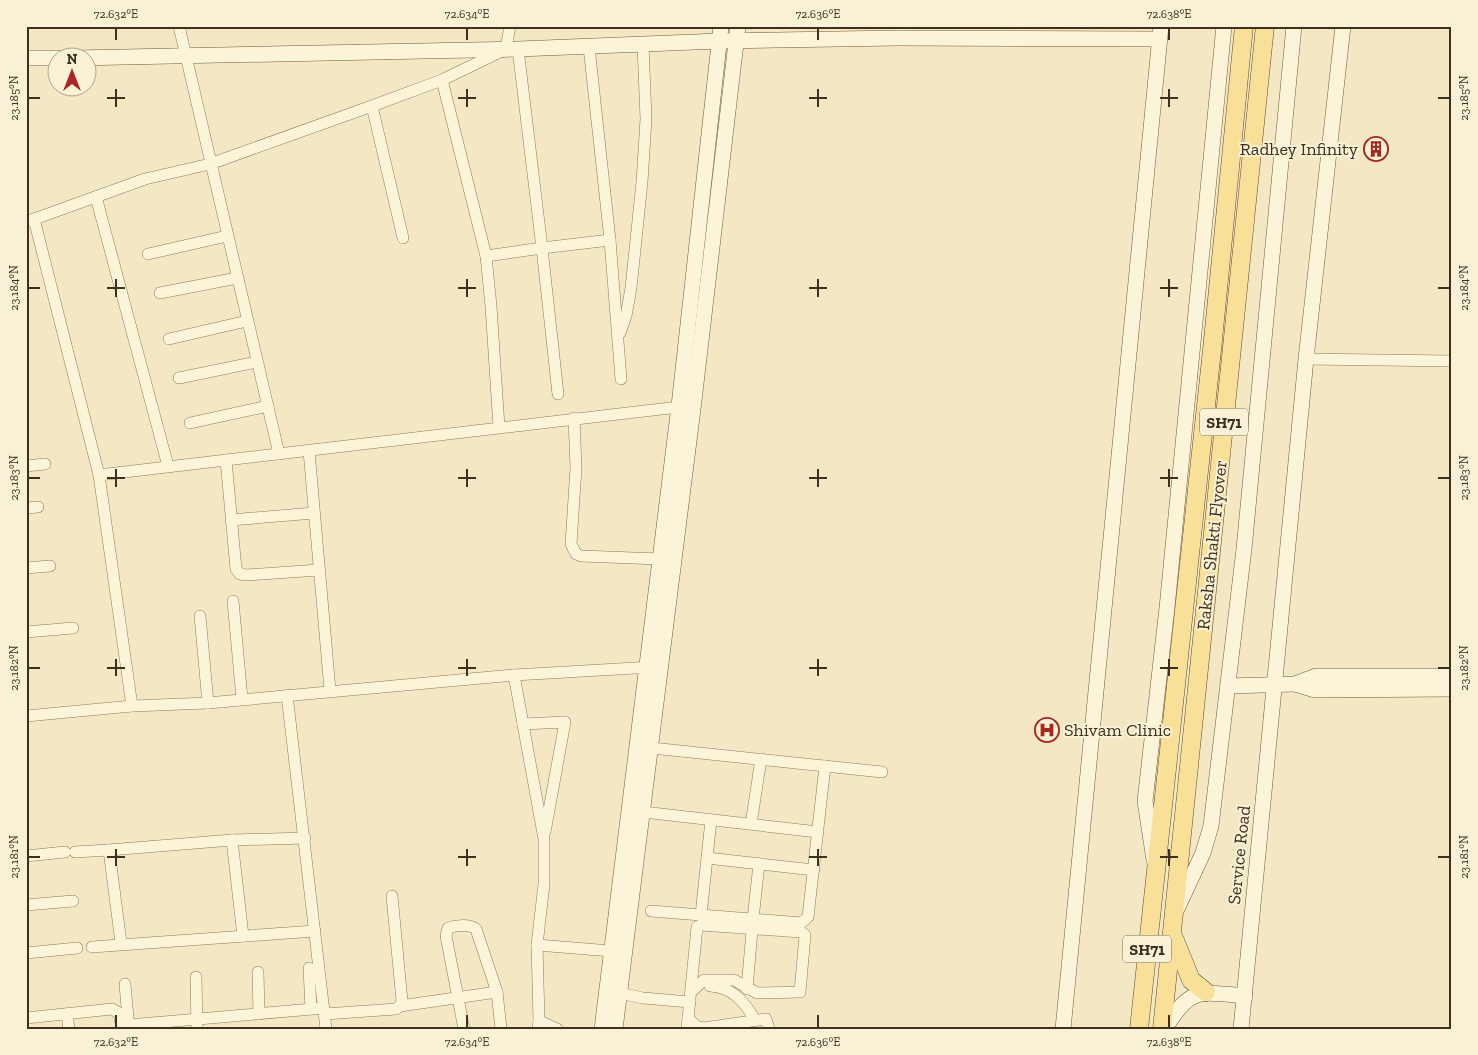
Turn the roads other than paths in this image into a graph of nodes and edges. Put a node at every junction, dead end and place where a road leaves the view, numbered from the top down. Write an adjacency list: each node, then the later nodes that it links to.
1 (179, 26): 16 (street)
2 (510, 26): 15 (street)
3 (738, 26): 12 (street)
4 (1224, 26): 93 (street)
5 (1244, 26): 93 (main road, Raksha Shakti Flyover / SH71)
6 (1265, 26): 99 (main road, Raksha Shakti Flyover / SH71)
7 (1294, 26): 68 (street)
8 (1343, 26): 36 (street, Service Road)
9 (897, 32): 10 (street); 12 (street)
10 (1160, 32): 142 (street)
11 (720, 34): 12 (street); 13 (street); 43 (street)
12 (737, 42): 43 (street)
13 (643, 44): 14 (street); 34 (street)
14 (589, 47): 15 (street); 27 (street)
15 (512, 49): 16 (street); 20 (street); 28 (street)
16 (186, 56): 19 (street); 22 (street)
17 (26, 58): 18 (street)
18 (48, 58)
19 (98, 58)
20 (442, 80): 21 (street); 30 (street)
21 (372, 106): 22 (street); 26 (street)
22 (210, 164): 23 (street); 25 (street)
23 (96, 197): 24 (street); 52 (street)
24 (30, 220): 53 (street)
25 (227, 236): 29 (street); 31 (street)
26 (403, 238)
27 (610, 240): 28 (street); 34 (street)
28 (542, 248): 30 (street); 41 (street)
29 (148, 254)
30 (486, 256): 46 (street)
31 (237, 278): 32 (street); 33 (street)
32 (160, 293)
33 (247, 321): 35 (street); 38 (street)
34 (619, 338): 40 (street)
35 (169, 339)
36 (1306, 359): 37 (street); 69 (street, Service Road)
37 (1452, 361)
38 (257, 362): 39 (street); 42 (street)
39 (179, 378)
40 (621, 379)
41 (558, 394)
42 (268, 406): 45 (street); 48 (street)
43 (686, 406): 44 (street); 56 (street); 64 (street)
44 (574, 418): 46 (street); 56 (street)
45 (190, 423)
46 (499, 427): 47 (street)
47 (309, 451): 48 (street); 54 (street)
48 (279, 454): 49 (street)
49 (226, 460): 52 (street); 55 (street)
50 (45, 464): 51 (street)
51 (26, 466)
52 (168, 466): 53 (street)
53 (99, 475): 75 (street)
54 (314, 513): 55 (street); 59 (street)
55 (231, 520): 59 (street)
56 (660, 560): 64 (street)
57 (50, 566): 58 (street)
58 (26, 568)
59 (319, 570): 71 (street)
60 (233, 601): 73 (street)
61 (200, 616): 74 (street)
62 (73, 628): 63 (street)
63 (26, 632)
64 (654, 667): 65 (street); 78 (street)
65 (514, 675): 71 (street); 77 (street)
66 (1452, 676): 67 (street)
67 (1295, 684): 69 (street); 70 (street)
68 (1228, 686): 69 (street); 99 (street)
69 (1275, 686): 121 (street, Service Road)
70 (1452, 689)
71 (330, 690): 72 (street)
72 (287, 695): 73 (street); 86 (street)
73 (242, 699): 74 (street)
74 (208, 703): 75 (street)
75 (132, 706): 76 (street)
76 (26, 716)
77 (523, 724): 87 (street); 87 (street)
78 (643, 747): 79 (street); 82 (street); 109 (street)
79 (761, 759): 80 (street); 84 (street)
80 (825, 766): 81 (street); 85 (street)
81 (882, 772)
82 (643, 812): 83 (street); 119 (street)
83 (711, 820): 84 (street); 91 (street)
84 (751, 824): 85 (street)
85 (818, 832): 94 (street)
86 (305, 838): 88 (street); 102 (street)
87 (544, 838): 106 (street)
88 (232, 840): 89 (street); 104 (street)
89 (109, 850): 90 (street); 105 (street)
90 (26, 856)
91 (707, 858): 92 (street); 100 (street)
92 (759, 864): 94 (street); 101 (street)
93 (1155, 869): 143 (main road, SH71)
94 (814, 870): 101 (street)
95 (392, 896): 123 (street)
96 (73, 901): 97 (street)
97 (26, 905)
98 (650, 911): 100 (street)
99 (1174, 914): 103 (main road, SH71)
100 (701, 915): 101 (street)
101 (752, 924): 116 (street); 116 (street); 120 (street)
102 (315, 931): 104 (street); 125 (street)
103 (1172, 933): 118 (main road); 144 (main road, SH71)
104 (243, 936): 105 (street)
105 (121, 944): 107 (street)
106 (537, 945): 109 (street); 132 (street)
107 (92, 946)
108 (76, 948): 110 (street)
109 (611, 952): 139 (street)
110 (26, 953)
111 (309, 968): 124 (street)
112 (258, 972): 127 (street)
113 (196, 977): 130 (street)
114 (125, 984): 133 (street)
115 (701, 985): 116 (street); 120 (street); 129 (street)
116 (746, 989)
117 (497, 992): 122 (street); 122 (street); 137 (street)
118 (1206, 992): 121 (street); 144 (street)
119 (619, 993): 120 (street); 140 (street)
120 (690, 996): 131 (street)
121 (1245, 996): 145 (street, Service Road)
122 (460, 999): 123 (street); 136 (street)
123 (400, 1006): 125 (street)
124 (311, 1009): 125 (street); 127 (street)
125 (324, 1011): 135 (street)
126 (67, 1014): 128 (street); 133 (street); 134 (street)
127 (259, 1014): 130 (street)
128 (26, 1018)
129 (755, 1020): 131 (street); 141 (street)
130 (197, 1023): 133 (street)
131 (688, 1023)
132 (539, 1025): 138 (street)
133 (127, 1027)
134 (69, 1029)
135 (326, 1029)
136 (464, 1029)
137 (501, 1029)
138 (557, 1029)
139 (602, 1029)
140 (615, 1029)
141 (769, 1029)
142 (1063, 1029)
143 (1139, 1029)
144 (1164, 1029)
145 (1241, 1029)

